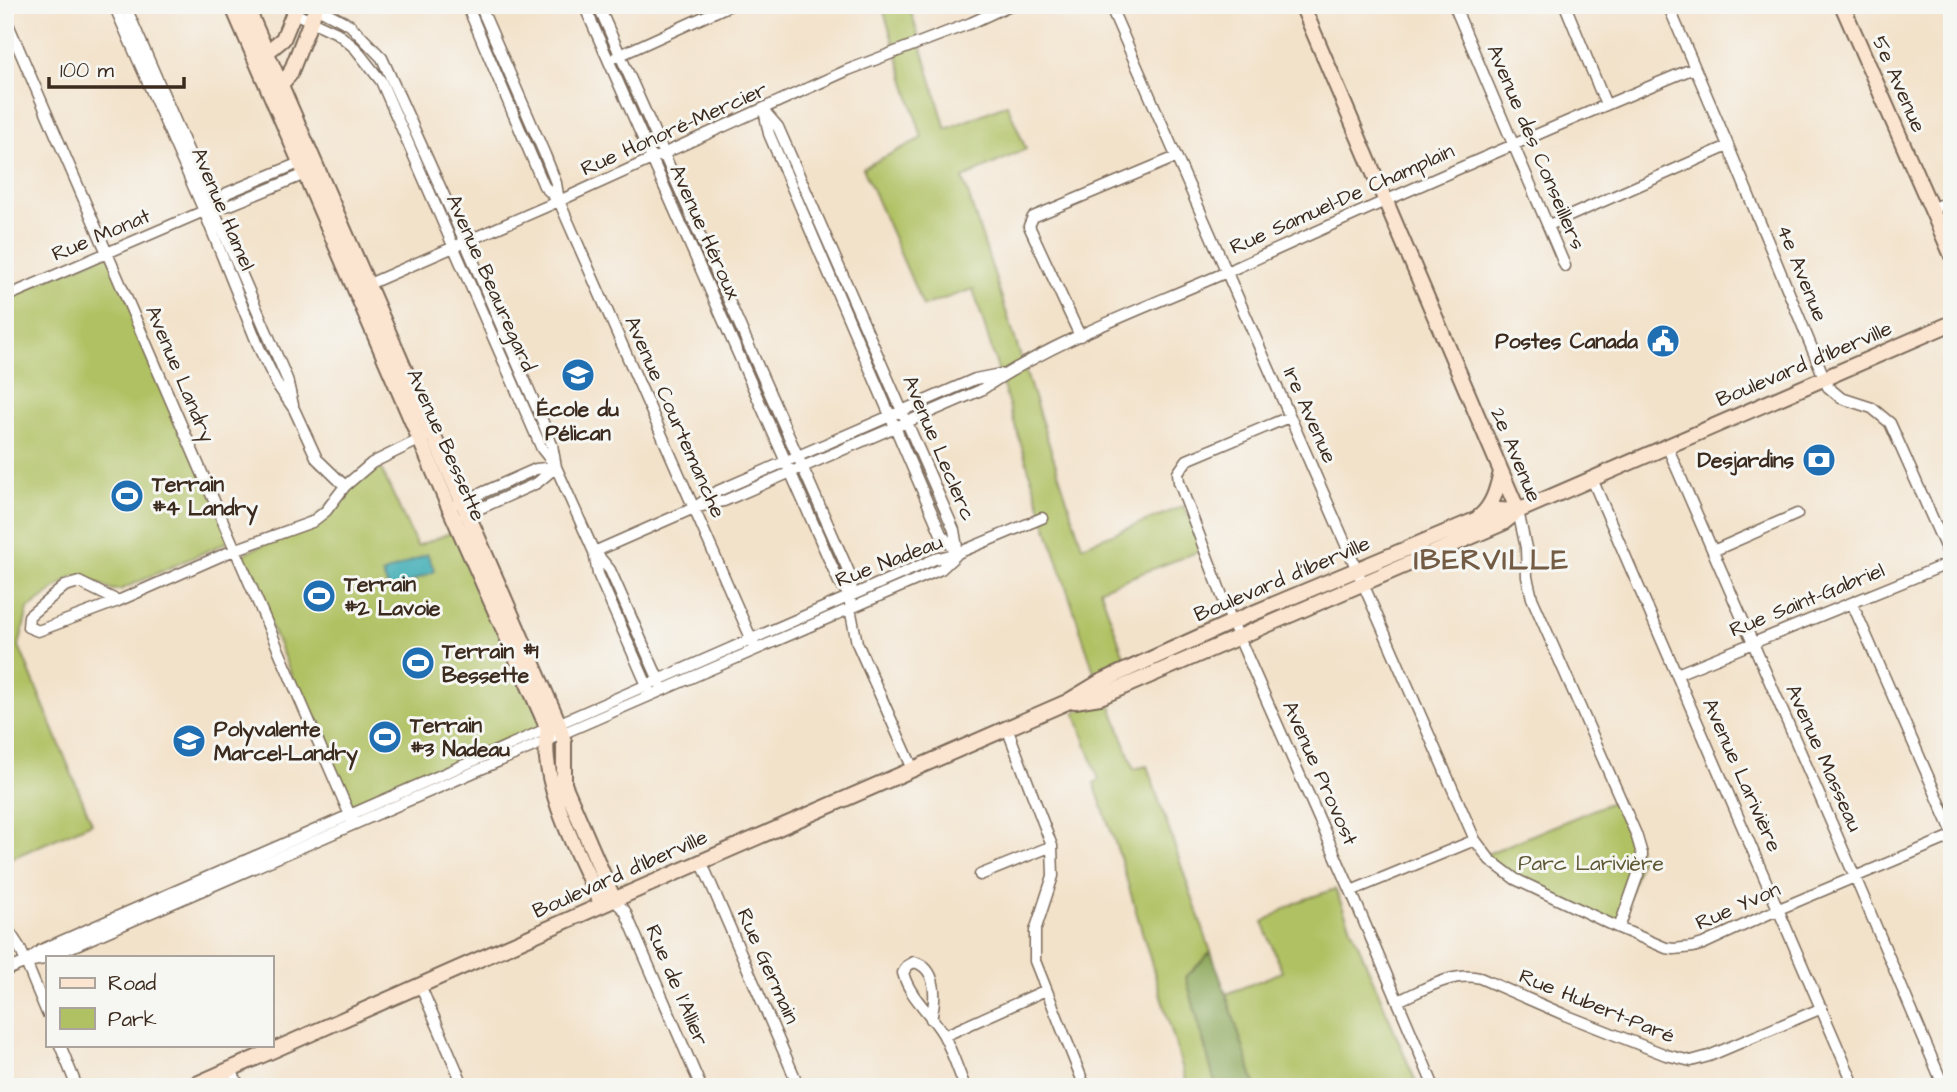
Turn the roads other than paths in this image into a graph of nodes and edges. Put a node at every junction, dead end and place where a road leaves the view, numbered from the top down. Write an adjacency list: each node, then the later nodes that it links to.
1 (114, 5): 19 (street, Avenue Hamel)
2 (125, 5): 19 (street, Avenue Hamel)
3 (232, 5): 22 (street, Avenue Bessette)
4 (246, 5): 22 (street, Avenue Bessette)
5 (467, 5): 23 (street, Avenue Courtemanche)
6 (480, 5): 20 (street, Avenue Courtemanche)
7 (730, 5): 21 (street)
8 (1010, 5): 28 (street, Rue Honoré-Mercier)
9 (1110, 5): 33 (street, 1re Avenue)
10 (1302, 5): 37 (street, 2e Avenue)
11 (1454, 5): 30 (street, Avenue des Conseillers)
12 (1565, 5): 27 (street)
13 (1668, 5): 25 (street, 4e Avenue)
14 (1842, 5): 40 (street, 5e Avenue)
15 (590, 6): 21 (street, Avenue Héroux); 24 (street, Avenue Héroux)
16 (296, 9): 17 (street, Avenue Beauregard); 22 (street)
17 (314, 9): 26 (street); 29 (street, Avenue Beauregard); 29 (street, Avenue Beauregard)
18 (5, 17): 45 (street, Avenue Landry)
19 (126, 20): 41 (street, Avenue Hamel)
20 (500, 51): 23 (street); 39 (street, Avenue Courtemanche)
21 (620, 55): 24 (street); 32 (street, Avenue Héroux)
22 (261, 56): 26 (street, Avenue Bessette)
23 (489, 57): 39 (street, Avenue Courtemanche)
24 (609, 60): 34 (street, Avenue Héroux)
25 (1694, 68): 27 (street, Rue Samuel-De Champlain); 31 (street, 4e Avenue)
26 (276, 90): 35 (street, Avenue Bessette)
27 (1606, 105): 30 (street, Rue Samuel-De Champlain)
28 (764, 110): 32 (street, Rue Honoré-Mercier); 36 (street, Avenue Leclerc)
29 (400, 111): 43 (street, Avenue Beauregard); 44 (street, Avenue Beauregard)
30 (1513, 145): 37 (street, Rue Samuel-De Champlain); 42 (street, Avenue des Conseillers)
31 (1728, 146): 42 (street); 58 (street, 4e Avenue)
32 (664, 155): 34 (street, Rue Honoré-Mercier); 51 (street, Avenue Héroux)
33 (1175, 157): 48 (street, 1re Avenue); 55 (street)
34 (653, 160): 39 (street, Rue Honoré-Mercier); 52 (street, Avenue Héroux)
35 (309, 166): 41 (street, Rue Monat); 49 (street, Avenue Bessette)
36 (795, 180): 54 (street, Avenue Leclerc); 56 (street, Avenue Leclerc)
37 (1385, 200): 48 (street, Rue Samuel-De Champlain); 70 (street, 2e Avenue)
38 (1952, 200): 40 (street)
39 (559, 201): 43 (street, Rue Honoré-Mercier); 74 (street, Avenue Courtemanche)
40 (1932, 209): 46 (street, 5e Avenue)
41 (208, 210): 45 (street, Rue Monat); 73 (street, Avenue Hamel)
42 (1549, 225): 47 (street, Avenue des Conseillers)
43 (465, 242): 44 (street, Rue Honoré-Mercier); 68 (street, Avenue Beauregard)
44 (454, 247): 49 (street, Rue Honoré-Mercier); 68 (street, Avenue Beauregard)
45 (107, 253): 50 (street, Rue Monat); 80 (street, Avenue Landry)
46 (1952, 256)
47 (1565, 266)
48 (1226, 272): 55 (street, Rue Samuel-De Champlain); 61 (street, 1re Avenue)
49 (361, 288): 64 (street, Avenue Bessette)
50 (5, 297)
51 (733, 310): 52 (street, Avenue Héroux); 66 (street, Avenue Héroux)
52 (721, 317): 67 (street, Avenue Héroux)
53 (1952, 323): 58 (street, Boulevard d'Iberville)
54 (869, 334): 56 (street); 59 (street, Avenue Leclerc)
55 (1080, 336): 57 (street, Rue Samuel-De Champlain)
56 (857, 339): 60 (street, Avenue Leclerc)
57 (1008, 372): 59 (street, Rue Samuel-De Champlain); 62 (street, Rue Samuel-De Champlain)
58 (1824, 378): 65 (street, Boulevard d'Iberville); 84 (street, 4e Avenue)
59 (903, 411): 60 (street, Rue Samuel-De Champlain); 62 (street, Avenue Leclerc)
60 (890, 416): 63 (street, Avenue Leclerc); 66 (street, Rue Samuel-De Champlain)
61 (1289, 416): 85 (street, 1re Avenue); 91 (street, Avenue Provost)
62 (907, 422): 63 (street, Rue Samuel-De Champlain); 83 (street, Avenue Leclerc)
63 (896, 427): 69 (street, Rue Samuel-De Champlain); 83 (street, Avenue Leclerc)
64 (426, 436): 73 (street); 75 (street, Avenue Bessette)
65 (1667, 446): 72 (street, Boulevard d'Iberville); 81 (street, Avenue Masseau)
66 (799, 456): 67 (street, Rue Samuel-De Champlain); 69 (street, Avenue Héroux)
67 (786, 462): 71 (street, Avenue Héroux); 74 (street, Rue Samuel-De Champlain)
68 (556, 467): 75 (street); 82 (street, Avenue Beauregard)
69 (803, 467): 71 (street, Rue Samuel-De Champlain); 87 (street, Avenue Héroux)
70 (1502, 472): 76 (street, 2e Avenue); 79 (street)
71 (791, 473): 74 (street, Rue Samuel-De Champlain); 87 (street, Avenue Héroux)
72 (1592, 479): 76 (street, Boulevard d'Iberville); 95 (street, Avenue Larivière)
73 (345, 486): 80 (street)
74 (694, 508): 82 (street, Rue Samuel-De Champlain); 94 (street, Avenue Courtemanche)
75 (458, 510): 100 (street, Avenue Bessette)
76 (1518, 511): 79 (street, Boulevard d'Iberville); 86 (street, Boulevard d'Iberville); 113 (street, 2e Avenue)
77 (1797, 514): 81 (street)
78 (1042, 518): 83 (street)
79 (1474, 521): 85 (street, Boulevard d'Iberville)
80 (234, 551): 88 (street); 102 (street, Avenue Landry)
81 (1713, 551): 93 (street, Avenue Masseau)
82 (594, 552): 96 (street, Avenue Beauregard); 97 (street, Avenue Beauregard)
83 (958, 553): 87 (street, Rue Nadeau); 90 (street, Rue Nadeau)
84 (1952, 562): 89 (street, Rue Saint-Gabriel)
85 (1357, 570): 86 (street, 1re Avenue); 91 (street, Boulevard d'Iberville)
86 (1363, 584): 92 (street, Boulevard d'Iberville); 104 (street, 1re Avenue)
87 (850, 596): 90 (street, Avenue Héroux); 94 (street, Rue Nadeau)
88 (118, 601): 88 (street)
89 (1852, 603): 93 (street, Rue Saint-Gabriel); 103 (street)
90 (850, 608): 94 (street, Rue Nadeau); 101 (street, Avenue Héroux)
91 (1232, 622): 92 (street, Avenue Provost); 98 (street, Boulevard d'Iberville)
92 (1239, 637): 98 (street, Boulevard d'Iberville); 109 (street, Avenue Provost)
93 (1753, 643): 95 (street, Rue Saint-Gabriel); 108 (street, Avenue Masseau)
94 (753, 644): 96 (street, Rue Nadeau)
95 (1677, 674): 111 (street, Avenue Larivière)
96 (661, 685): 97 (street, Rue Nadeau)
97 (649, 690): 100 (street, Rue Nadeau)
98 (1067, 702): 99 (street, Boulevard d'Iberville)
99 (1007, 728): 101 (street, Boulevard d'Iberville); 105 (street)
100 (553, 732): 102 (street, Rue Nadeau); 110 (street, Avenue Bessette)
101 (913, 769): 106 (street, Boulevard d'Iberville)
102 (352, 819): 114 (street, Rue Nadeau)
103 (1952, 833): 108 (street, Rue Yvon)
104 (1475, 840): 109 (street); 113 (street, Rue Yvon)
105 (1052, 846): 107 (street); 119 (street)
106 (701, 861): 110 (street, Boulevard d'Iberville); 132 (street, Rue Germain)
107 (981, 876)
108 (1855, 877): 111 (street, Rue Yvon); 137 (street, Avenue Masseau)
109 (1351, 891): 120 (street, Avenue Provost)
110 (608, 902): 118 (street, Boulevard d'Iberville); 131 (street, Rue de l'Allier)
111 (1779, 909): 113 (street, Rue Yvon); 121 (street, Avenue Larivière)
112 (5, 925): 116 (street)
113 (1619, 928)
114 (47, 956)
115 (46, 957): 116 (street, Rue Nadeau)
116 (26, 962): 117 (street, Rue Nadeau); 122 (street)
117 (5, 971)
118 (420, 985): 126 (street, Boulevard d'Iberville); 130 (street)
119 (1046, 990): 124 (street); 134 (street)
120 (1398, 1001): 121 (street, Rue Hubert-Paré); 135 (street, Avenue Provost)
121 (1822, 1008): 136 (street, Avenue Larivière)
122 (46, 1011)
123 (931, 1019): 123 (street); 124 (street)
124 (944, 1036): 133 (street)
125 (60, 1046): 127 (street)
126 (231, 1069): 128 (street, Boulevard d'Iberville); 129 (street)
127 (77, 1087)
128 (190, 1087)
129 (239, 1087)
130 (464, 1087)
131 (701, 1087)
132 (799, 1087)
133 (965, 1087)
134 (1085, 1087)
135 (1434, 1087)
136 (1856, 1087)
137 (1944, 1087)

